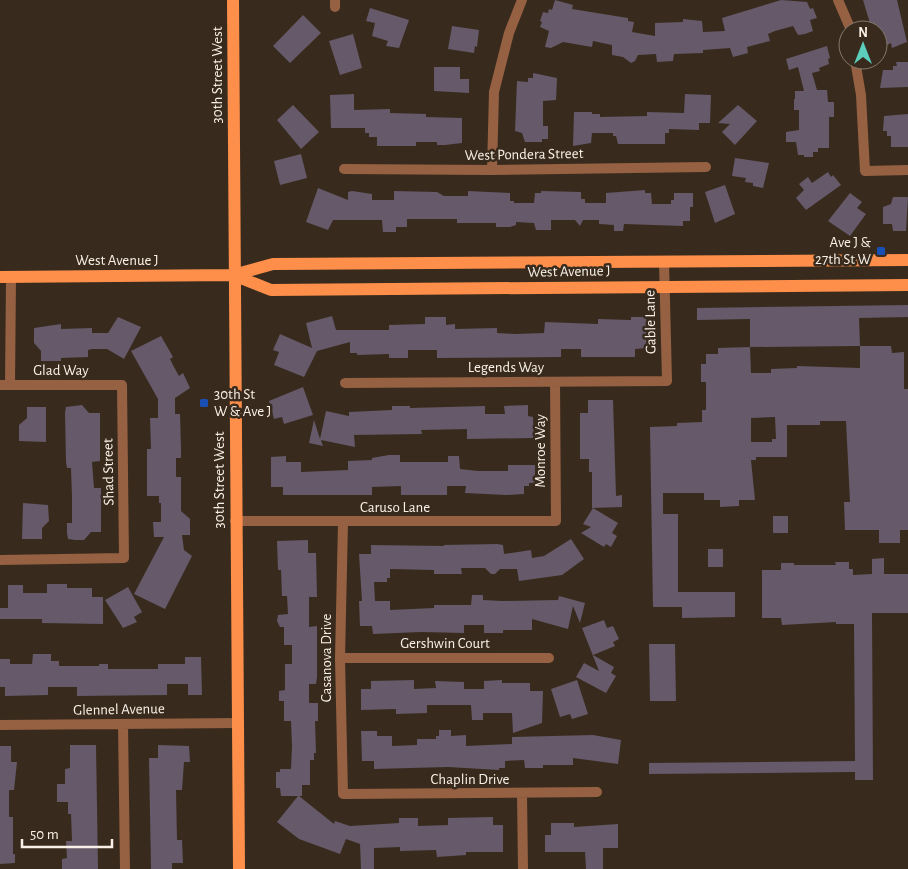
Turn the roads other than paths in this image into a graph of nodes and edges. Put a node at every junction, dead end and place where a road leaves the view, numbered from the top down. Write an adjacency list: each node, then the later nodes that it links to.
1 (233, 0): 12 (main road, 30th Street West)
2 (522, 0): 8 (street)
3 (838, 0): 4 (street)
4 (847, 20)
5 (857, 70): 9 (street)
6 (706, 167): 8 (street, West Pondera Street)
7 (344, 169): 8 (street, West Pondera Street)
8 (492, 170)
9 (908, 170)
10 (908, 260): 11 (main road, West Avenue J)
11 (664, 262): 12 (main road, West Avenue J); 15 (street, Gable Lane)
12 (233, 275): 13 (main road, West Avenue J); 15 (main road, West Avenue J); 21 (main road, 30th Street West)
13 (5, 277): 19 (street)
14 (908, 285): 15 (main road, West Avenue J)
15 (664, 286): 16 (street, Gable Lane)
16 (666, 381): 17 (street, Legends Way)
17 (555, 382): 18 (street, Legends Way); 22 (street, Monroe Way)
18 (344, 383)
19 (5, 385): 20 (street, Glad Way)
20 (122, 385): 24 (street, Shad Street)
21 (235, 521): 23 (street, Caruso Lane); 27 (main road, 30th Street West)
22 (556, 521): 23 (street, Caruso Lane)
23 (343, 522): 25 (street, Casanova Drive)
24 (0, 560)
25 (340, 658): 26 (street, Gershwin Court); 31 (street, Casanova Drive)
26 (549, 658)
27 (238, 722): 28 (street, Glennel Avenue); 34 (main road, 30th Street West)
28 (123, 724): 29 (street, Glennel Avenue); 33 (street)
29 (0, 725)
30 (597, 792): 32 (street, Chaplin Drive)
31 (343, 794): 32 (street, Chaplin Drive)
32 (522, 794): 35 (street)
33 (125, 869)
34 (239, 869)
35 (523, 869)

